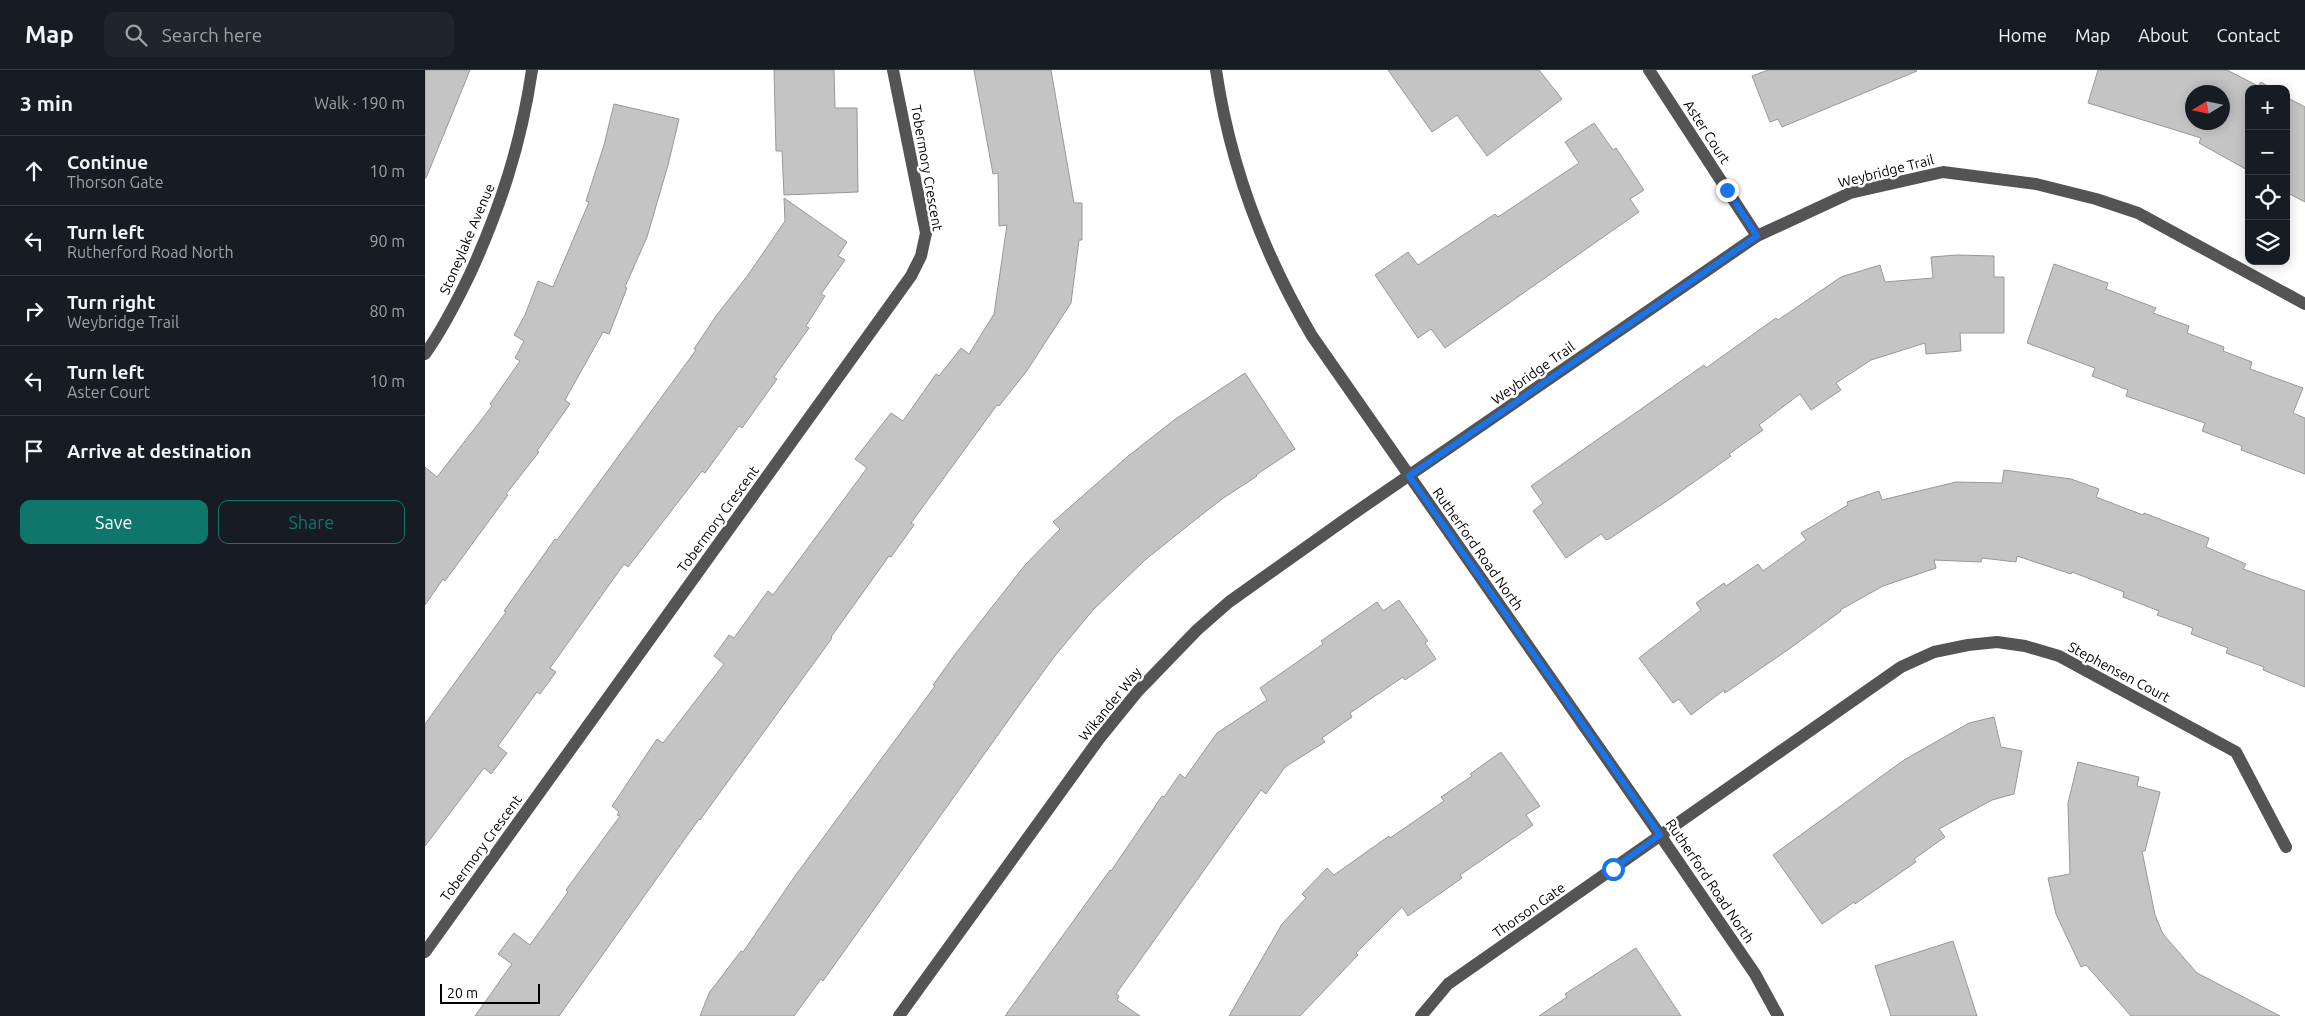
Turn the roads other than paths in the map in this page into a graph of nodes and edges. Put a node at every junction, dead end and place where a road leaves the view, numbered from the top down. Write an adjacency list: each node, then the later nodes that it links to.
1 (532, 70): 7 (street, Stoneylake Avenue)
2 (893, 70): 11 (street, Tobermory Crescent)
3 (1216, 70): 8 (street, Rutherford Road North)
4 (1649, 70): 5 (street, Aster Court)
5 (1757, 236): 6 (street, Weybridge Trail); 8 (street, Weybridge Trail)
6 (2305, 304)
7 (425, 354)
8 (1409, 476): 9 (street, Rutherford Road North); 12 (street, Wikander Way)
9 (1660, 835): 10 (street, Stephensen Court); 13 (street, Thorson Gate); 14 (street, Rutherford Road North)
10 (2287, 847)
11 (425, 952)
12 (899, 1016)
13 (1421, 1016)
14 (1778, 1016)

